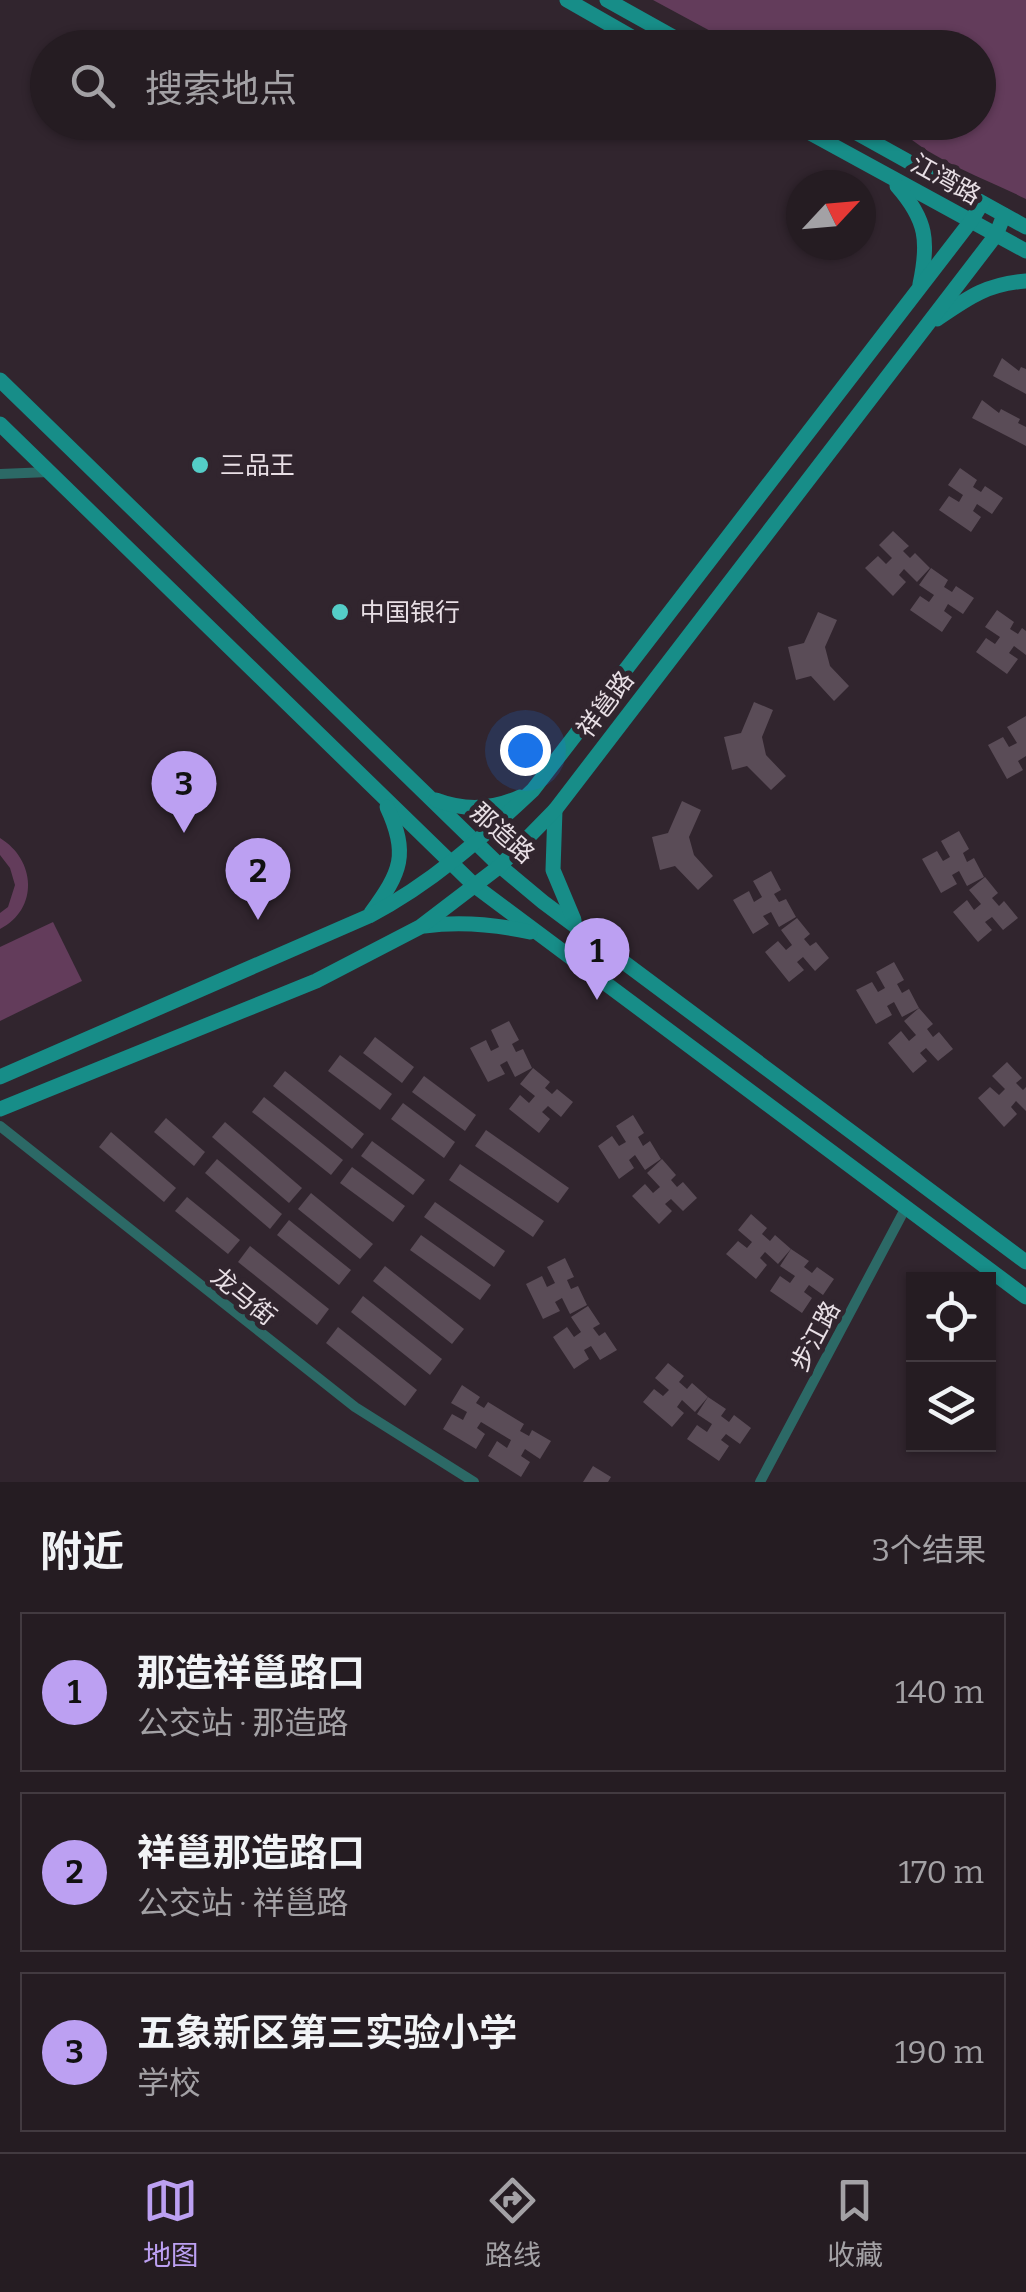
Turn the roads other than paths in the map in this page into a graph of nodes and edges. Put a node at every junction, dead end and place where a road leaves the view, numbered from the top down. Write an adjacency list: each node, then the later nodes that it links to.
1 (567, 0): 3 (street)
2 (607, 0): 4 (street)
3 (620, 30)
4 (661, 30)
5 (823, 140): 7 (street, 江湾路)
6 (869, 140): 8 (street, 江湾路)
7 (888, 176): 10 (street, 江湾路); 15 (street)
8 (982, 203): 9 (street, 江湾路); 10 (street, 祥邕路)
9 (1004, 215): 11 (street, 江湾路); 12 (street, 祥邕路)
10 (971, 222): 12 (street, 江湾路); 15 (street, 祥邕路)
11 (1026, 227)
12 (996, 235): 13 (street, 江湾路); 16 (street, 祥邕路)
13 (1026, 251)
14 (1026, 281): 16 (street)
15 (918, 290): 21 (street, 祥邕路)
16 (925, 327): 24 (street, 祥邕路)
17 (0, 380): 22 (street, 那造路)
18 (0, 424): 19 (street)
19 (49, 472): 20 (street); 23 (street)
20 (0, 474)
21 (532, 790): 22 (street); 25 (street, 祥邕路)
22 (427, 796): 25 (street, 那造路)
23 (382, 797): 26 (street); 29 (street)
24 (555, 810): 27 (street, 祥邕路); 31 (street)
25 (476, 844): 26 (street, 祥邕路); 27 (street, 那造路)
26 (450, 864): 28 (street); 29 (street, 祥邕路)
27 (500, 866): 28 (street, 祥邕路); 31 (street, 那造路)
28 (475, 886): 30 (street, 祥邕路); 32 (street)
29 (369, 916): 33 (street, 祥邕路)
30 (420, 927): 32 (street); 34 (street, 祥邕路)
31 (579, 928): 37 (street, 那造路)
32 (536, 933): 36 (street)
33 (0, 1077)
34 (0, 1110)
35 (0, 1126): 39 (street, 龙马街)
36 (905, 1209): 38 (street); 40 (street, 步江路)
37 (1026, 1262)
38 (1026, 1297)
39 (474, 1482)
40 (760, 1482)

